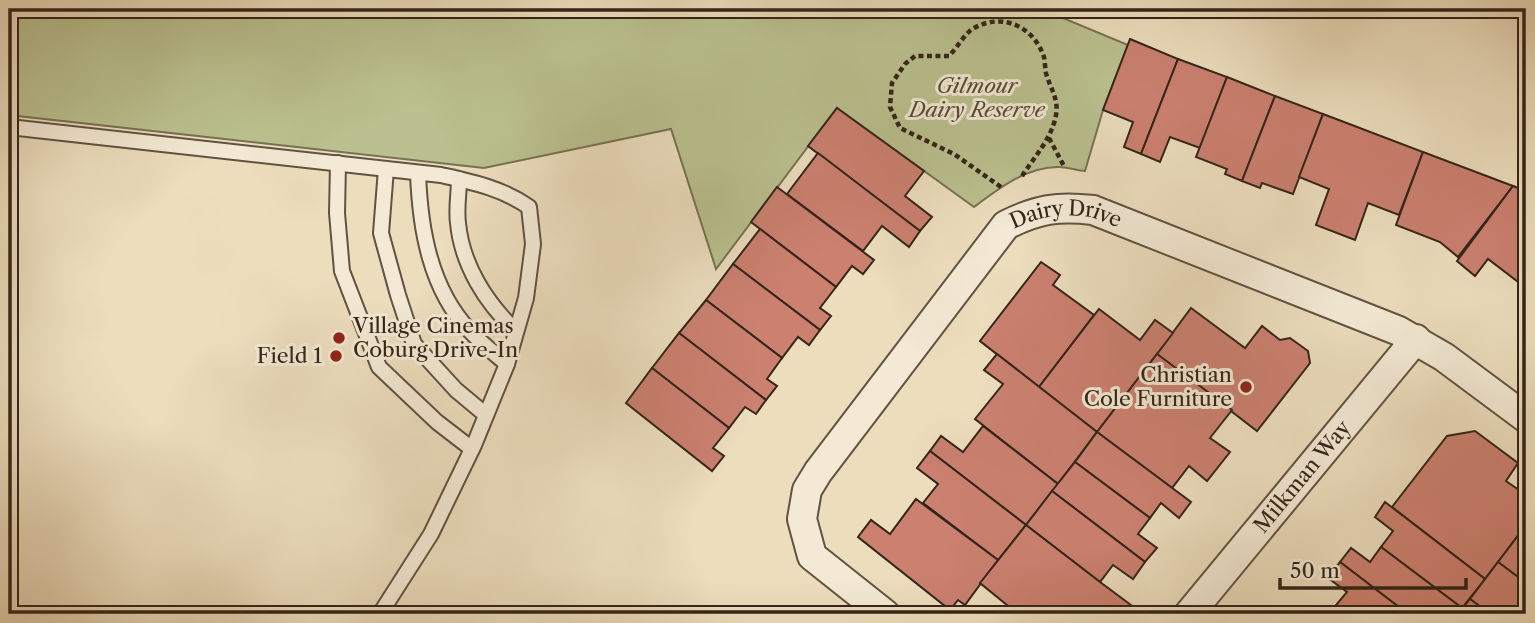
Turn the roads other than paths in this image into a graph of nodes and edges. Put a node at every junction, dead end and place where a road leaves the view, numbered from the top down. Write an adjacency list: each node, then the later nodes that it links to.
1 (9, 127): 2 (lane)
2 (338, 163): 3 (lane); 11 (lane)
3 (386, 169): 4 (lane); 9 (lane)
4 (418, 173): 5 (lane); 8 (lane)
5 (459, 179): 6 (lane); 6 (lane)
6 (516, 331): 8 (lane)
7 (1416, 339): 10 (street, Dairy Drive); 13 (street, Dairy Drive); 14 (street, Milkman Way)
8 (507, 364): 9 (lane)
9 (486, 415): 11 (lane)
10 (1526, 418)
11 (472, 449): 12 (lane)
12 (380, 614)
13 (885, 614)
14 (1189, 614)

